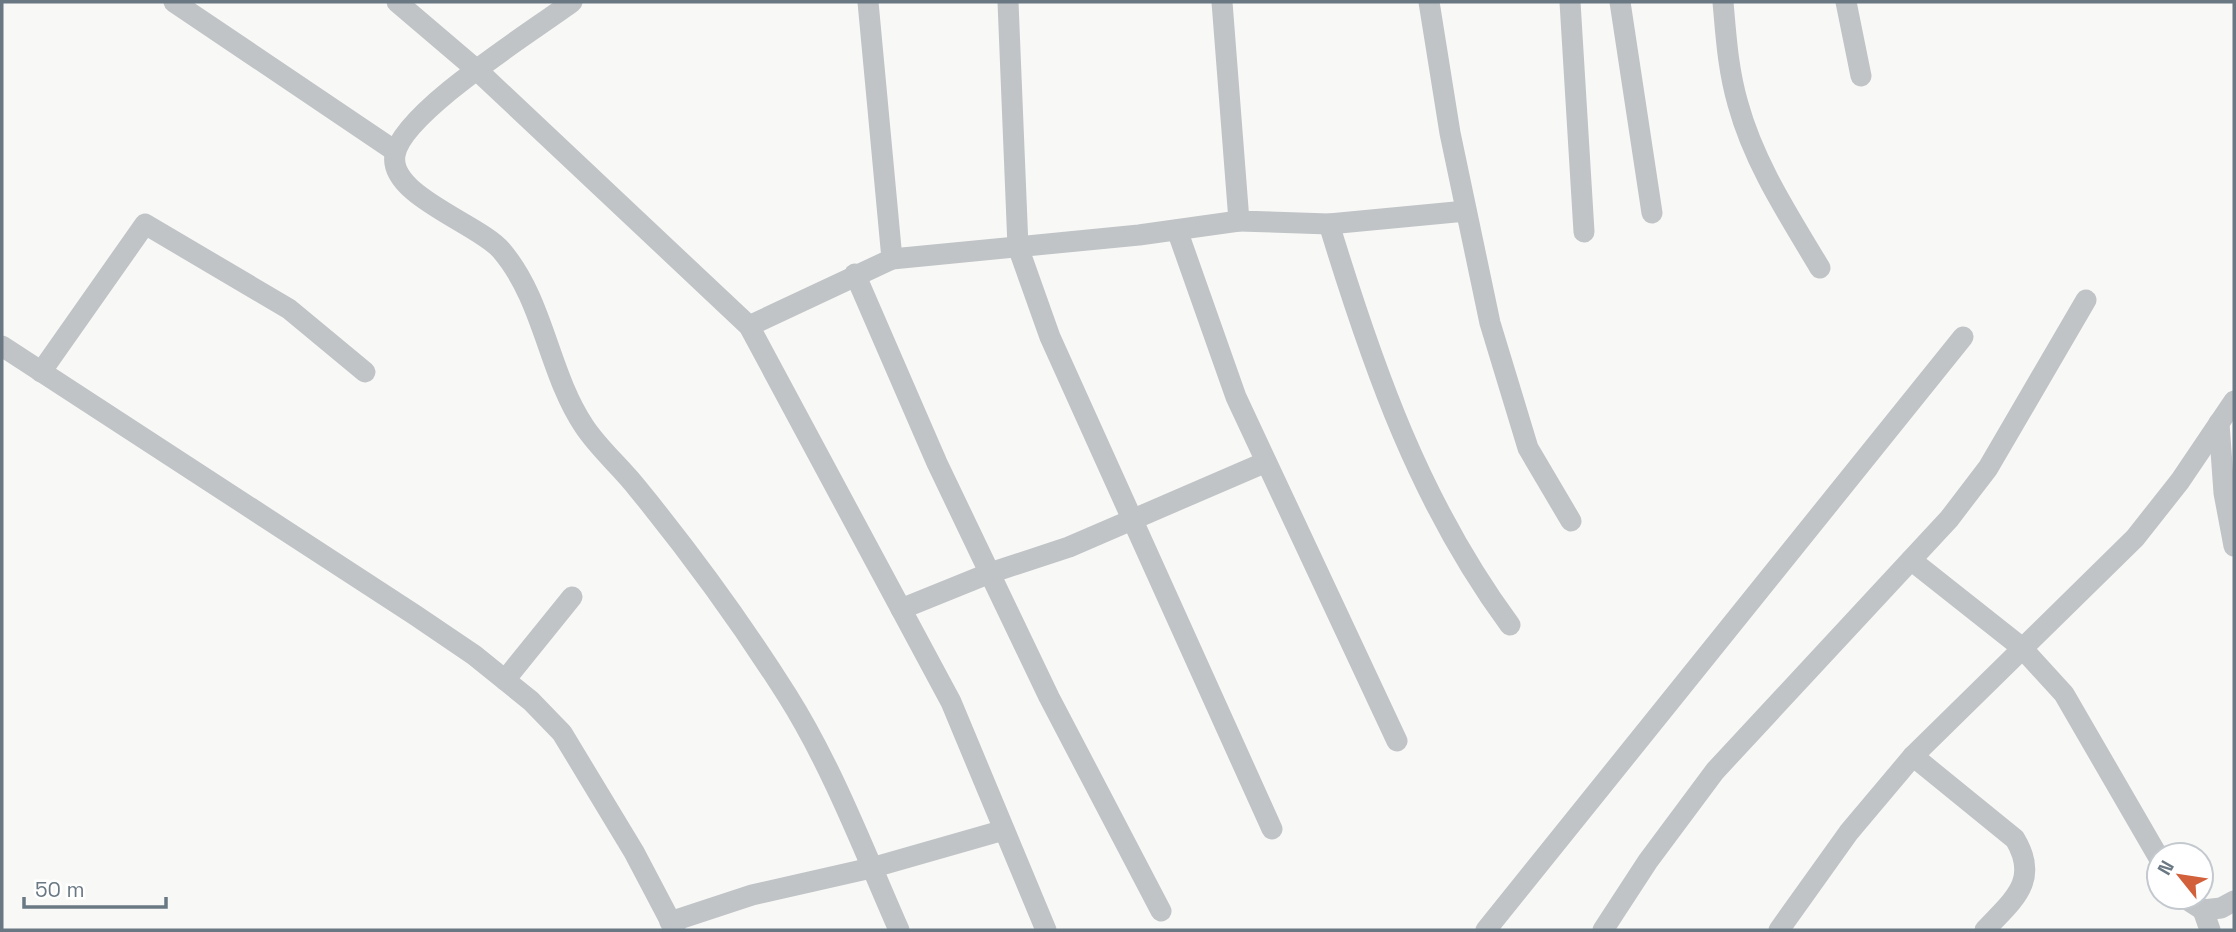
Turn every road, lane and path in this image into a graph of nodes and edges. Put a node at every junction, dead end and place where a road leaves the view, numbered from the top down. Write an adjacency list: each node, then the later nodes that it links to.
1 (174, 2): 14 (street)
2 (397, 2): 12 (street)
3 (572, 2): 12 (street)
4 (868, 2): 22 (street)
5 (1008, 2): 21 (street)
6 (1222, 2): 17 (street)
7 (1429, 2): 15 (street)
8 (1570, 2): 20 (street)
9 (1620, 2): 16 (street)
10 (1723, 2): 23 (street)
11 (1846, 2): 13 (street)
12 (478, 71): 14 (street); 26 (street)
13 (1861, 76)
14 (396, 151): 50 (street)
15 (1466, 211): 18 (street); 36 (street)
16 (1652, 214)
17 (1239, 220): 18 (street); 19 (street)
18 (1329, 224): 42 (street)
19 (1177, 230): 21 (street); 33 (street)
20 (1584, 232)
21 (1018, 247): 22 (street); 35 (street)
22 (892, 258): 24 (street)
23 (1820, 268)
24 (855, 274): 26 (street); 39 (street)
25 (2086, 300): 38 (street)
26 (749, 326): 41 (street)
27 (1963, 337): 57 (street)
28 (2, 346): 29 (street)
29 (41, 372): 30 (street); 44 (street)
30 (365, 372)
31 (2234, 401): 32 (street)
32 (2219, 423): 34 (street); 43 (street)
33 (1266, 463): 35 (street); 45 (street)
34 (2229, 492): 37 (street)
35 (1132, 520): 39 (street); 47 (street)
36 (1571, 521)
37 (2234, 546)
38 (1911, 560): 43 (street); 58 (street)
39 (990, 573): 41 (street); 52 (street)
40 (572, 597): 44 (street)
41 (901, 609): 48 (street)
42 (1510, 625)
43 (2021, 647): 46 (street); 49 (street)
44 (505, 680): 54 (street)
45 (1397, 741)
46 (1913, 757): 59 (street); 60 (street)
47 (1272, 829)
48 (1004, 830): 50 (street); 56 (street)
49 (2149, 841)
50 (871, 868): 54 (street); 55 (street)
51 (2234, 901): 53 (street)
52 (1161, 911)
53 (2207, 920)
54 (673, 926)
55 (899, 930)
56 (1046, 930)
57 (1486, 930)
58 (1604, 930)
59 (1779, 930)
60 (1985, 930)

